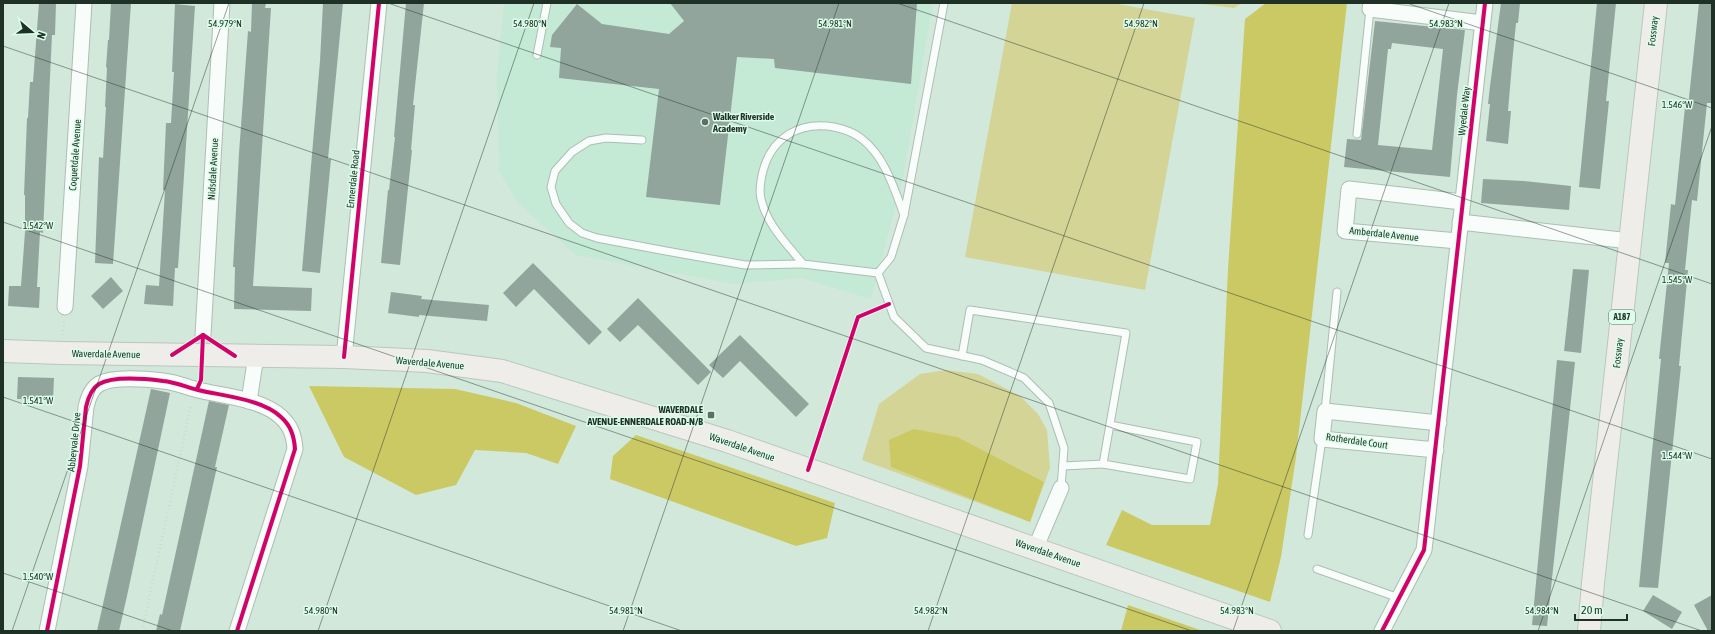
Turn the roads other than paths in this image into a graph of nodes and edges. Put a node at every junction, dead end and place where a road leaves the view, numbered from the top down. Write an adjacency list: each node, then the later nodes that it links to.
1 (84, 3): 21 (street, Coquetdale Avenue)
2 (222, 3): 22 (street, Nidsdale Avenue)
3 (378, 3): 26 (street, Ennerdale Road)
4 (547, 3): 10 (lane)
5 (944, 3): 14 (lane)
6 (1484, 3): 9 (street, Wyedale Way)
7 (1656, 3): 17 (main road, Fossway / A187)
8 (1370, 6): 9 (street); 11 (lane)
9 (1482, 23): 13 (street, Wyedale Way)
10 (537, 56)
11 (1357, 134)
12 (642, 140): 18 (lane)
13 (1462, 202): 15 (street, Wyedale Way); 16 (street, Amberdale Avenue)
14 (904, 215): 18 (lane); 19 (lane)
15 (1460, 222): 16 (street, Wyedale Way); 17 (street)
16 (1458, 241): 29 (street, Wyedale Way)
17 (1630, 241): 44 (main road, Fossway / A187)
18 (803, 264): 19 (lane)
19 (878, 273): 25 (lane)
20 (1337, 292): 28 (lane)
21 (65, 307)
22 (203, 335)
23 (3, 351): 24 (main road, Waverdale Avenue)
24 (256, 356): 26 (main road, Waverdale Avenue); 27 (street)
25 (962, 356): 30 (lane); 34 (lane)
26 (344, 357): 37 (main road, Waverdale Avenue)
27 (249, 401): 40 (street, Abbeyvale Drive); 41 (street, Abbeyvale Drive)
28 (1325, 411): 29 (street); 31 (street, Rotherdale Court)
29 (1439, 423): 32 (street, Wyedale Way)
30 (1110, 425): 33 (lane); 33 (lane)
31 (1322, 438): 32 (street, Rotherdale Court); 36 (lane)
32 (1436, 450): 39 (street, Wyedale Way)
33 (1103, 464): 34 (lane)
34 (1063, 466): 35 (lane)
35 (1061, 488): 37 (street)
36 (1308, 535)
37 (1035, 549): 42 (main road, Waverdale Avenue)
38 (1317, 569): 39 (lane)
39 (1399, 598): 43 (street, Wyedale Way)
40 (47, 631)
41 (237, 631)
42 (1270, 631)
43 (1382, 631)
44 (1589, 631)

